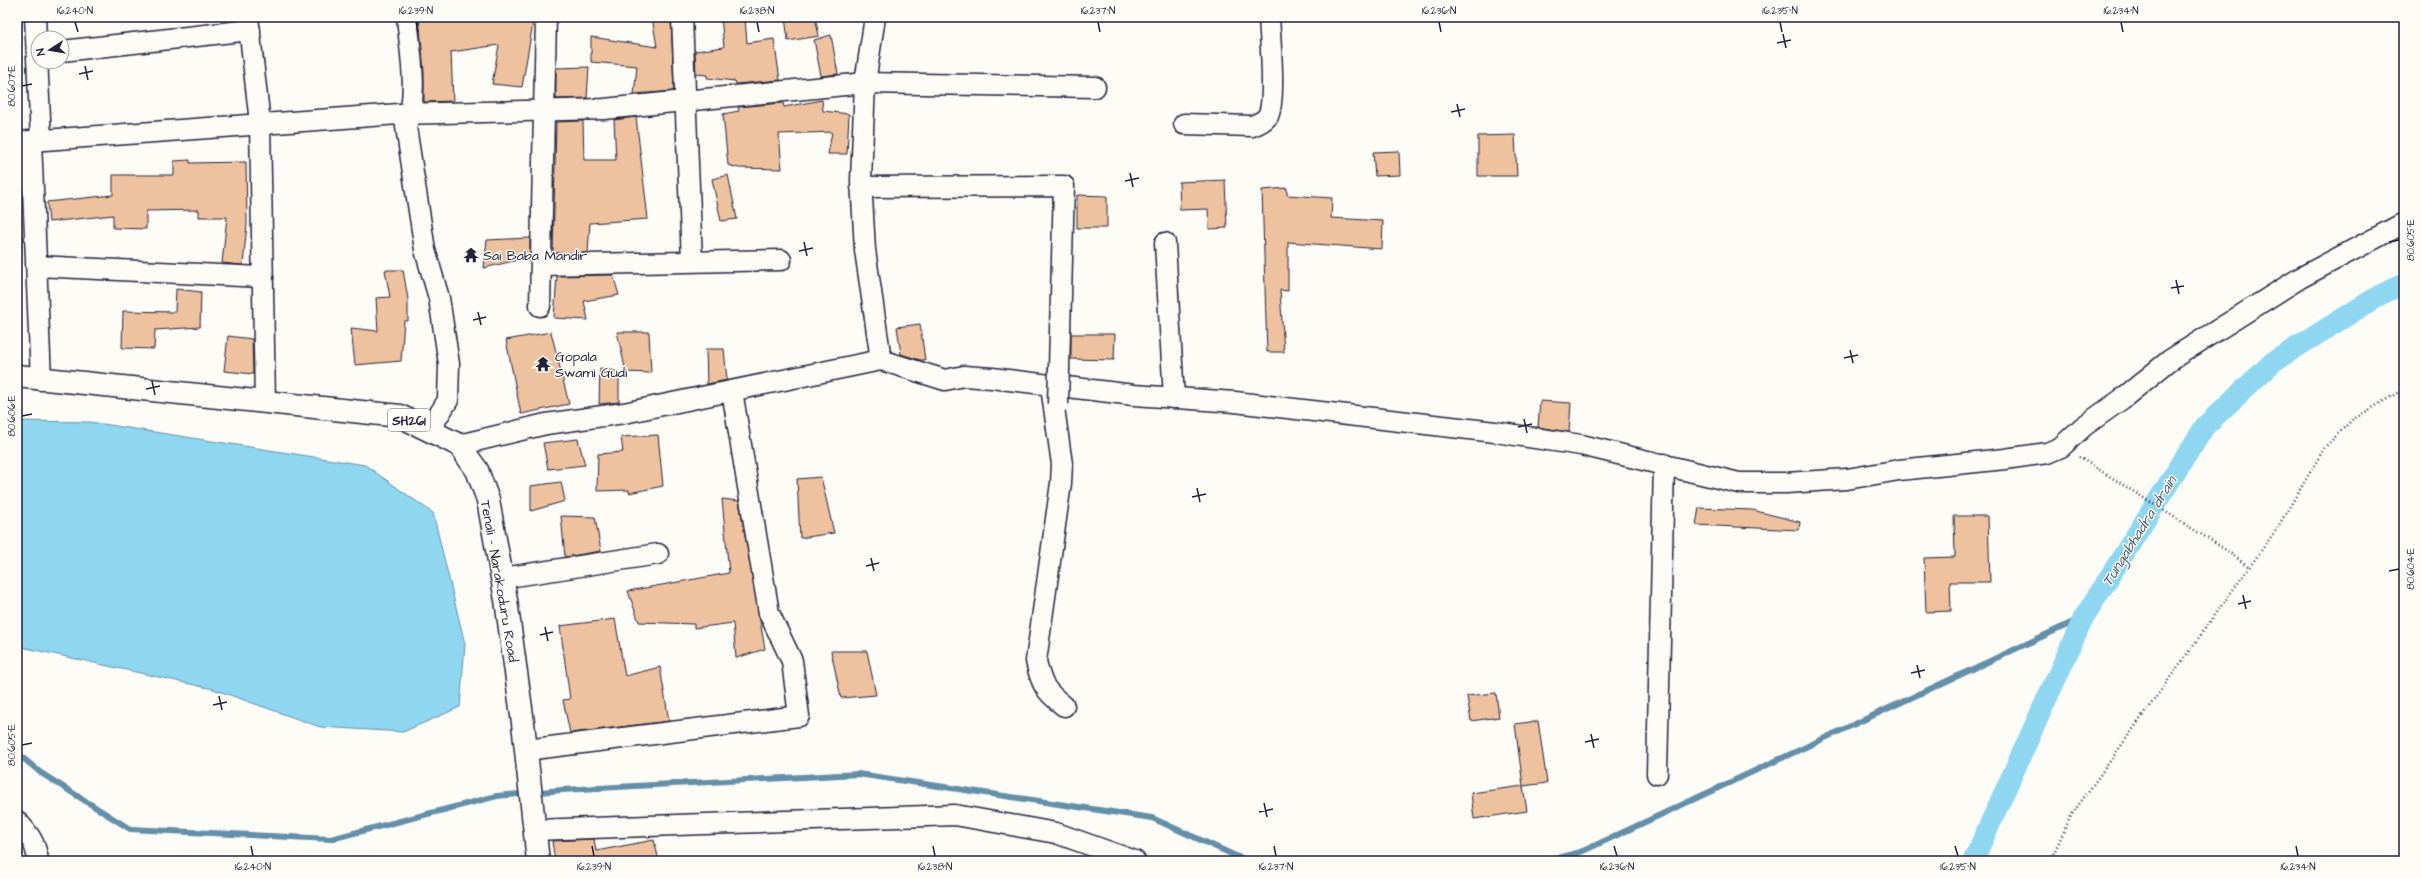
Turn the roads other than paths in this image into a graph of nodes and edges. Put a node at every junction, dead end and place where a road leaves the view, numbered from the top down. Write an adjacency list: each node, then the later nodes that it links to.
1 (35, 17): 8 (street)
2 (407, 17): 15 (street)
3 (546, 17): 14 (street)
4 (682, 17): 13 (street)
5 (875, 17): 11 (street)
6 (1269, 17): 17 (street)
7 (249, 23): 9 (street); 16 (street)
8 (36, 30)
9 (70, 50)
10 (37, 70): 18 (street)
11 (866, 83): 12 (street); 13 (street); 19 (street)
12 (1095, 87)
13 (684, 102): 14 (street); 23 (street)
14 (545, 111): 15 (street); 24 (street)
15 (411, 114): 16 (street); 36 (street)
16 (260, 123): 18 (street); 26 (street)
17 (1184, 124)
18 (30, 141): 25 (street)
19 (861, 187): 28 (street); 35 (street, bridge)
20 (2404, 223): 38 (street)
21 (1166, 243): 33 (street)
22 (781, 260): 23 (street)
23 (692, 262): 24 (street)
24 (542, 264): 27 (street)
25 (37, 266): 26 (street); 30 (street)
26 (263, 277): 34 (street)
27 (540, 306)
28 (881, 360): 31 (street); 32 (street)
29 (17, 376): 30 (main road, Tenali - Narakoduru Road / SH261)
30 (41, 380): 34 (main road, Tenali - Narakoduru Road / SH261)
31 (1050, 385): 33 (street); 35 (street)
32 (732, 391): 37 (street); 42 (street)
33 (1174, 398): 38 (street)
34 (265, 402): 36 (main road, Tenali - Narakoduru Road / SH261)
35 (1058, 428): 41 (street)
36 (430, 429): 37 (main road, Tenali - Narakoduru Road / SH261)
37 (459, 445): 40 (main road, Tenali - Narakoduru Road / SH261)
38 (1664, 464): 43 (street)
39 (658, 554): 40 (street)
40 (502, 578): 42 (main road, Tenali - Narakoduru Road / SH261)
41 (1064, 706)
42 (526, 750): 45 (main road, Tenali - Narakoduru Road / SH261)
43 (1657, 774)
44 (17, 821): 46 (street)
45 (534, 822): 47 (main road, Tenali - Narakoduru Road / SH261); 48 (street)
46 (38, 861)
47 (538, 861)
48 (1135, 861)

